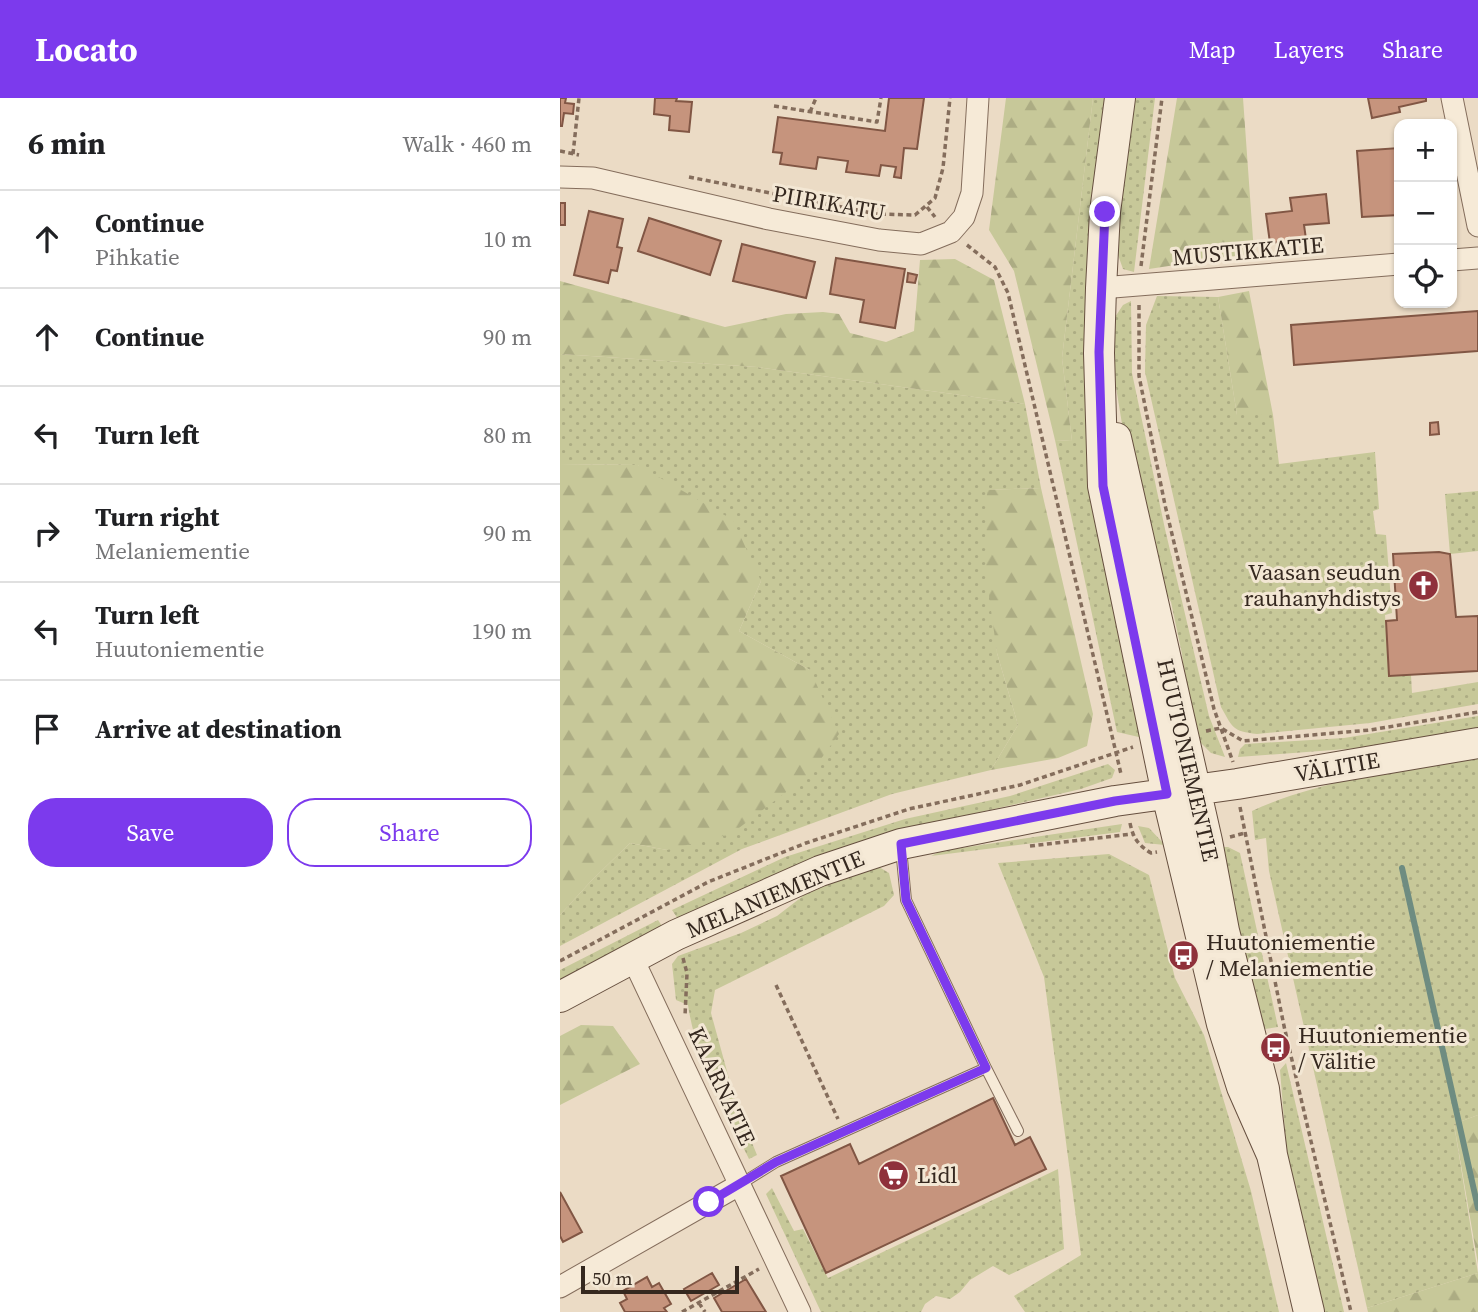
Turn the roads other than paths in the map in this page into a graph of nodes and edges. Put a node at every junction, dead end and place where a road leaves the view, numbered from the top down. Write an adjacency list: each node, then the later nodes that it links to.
1 (978, 98): 4 (street, PIIRIKATU)
2 (1120, 98): 9 (main road, HUUTONIEMENTIE)
3 (1452, 98): 5 (street)
4 (560, 177)
5 (1478, 226)
6 (1478, 258): 7 (street)
7 (1457, 260)
8 (1394, 264): 9 (street, MUSTIKKATIE)
9 (1101, 288): 11 (main road, HUUTONIEMENTIE)
10 (1478, 743): 11 (main road, VÄLITIE)
11 (1182, 792): 12 (main road, MELANIEMENTIE); 20 (main road, HUUTONIEMENTIE)
12 (901, 844): 13 (main road, MELANIEMENTIE); 15 (lane)
13 (632, 957): 14 (main road, MELANIEMENTIE); 17 (street, KAARNATIE)
14 (560, 997)
15 (986, 1068): 16 (lane); 17 (lane)
16 (1018, 1131)
17 (739, 1185): 18 (street); 19 (street, KAARNATIE)
18 (560, 1287)
19 (800, 1312)
20 (1309, 1312)

